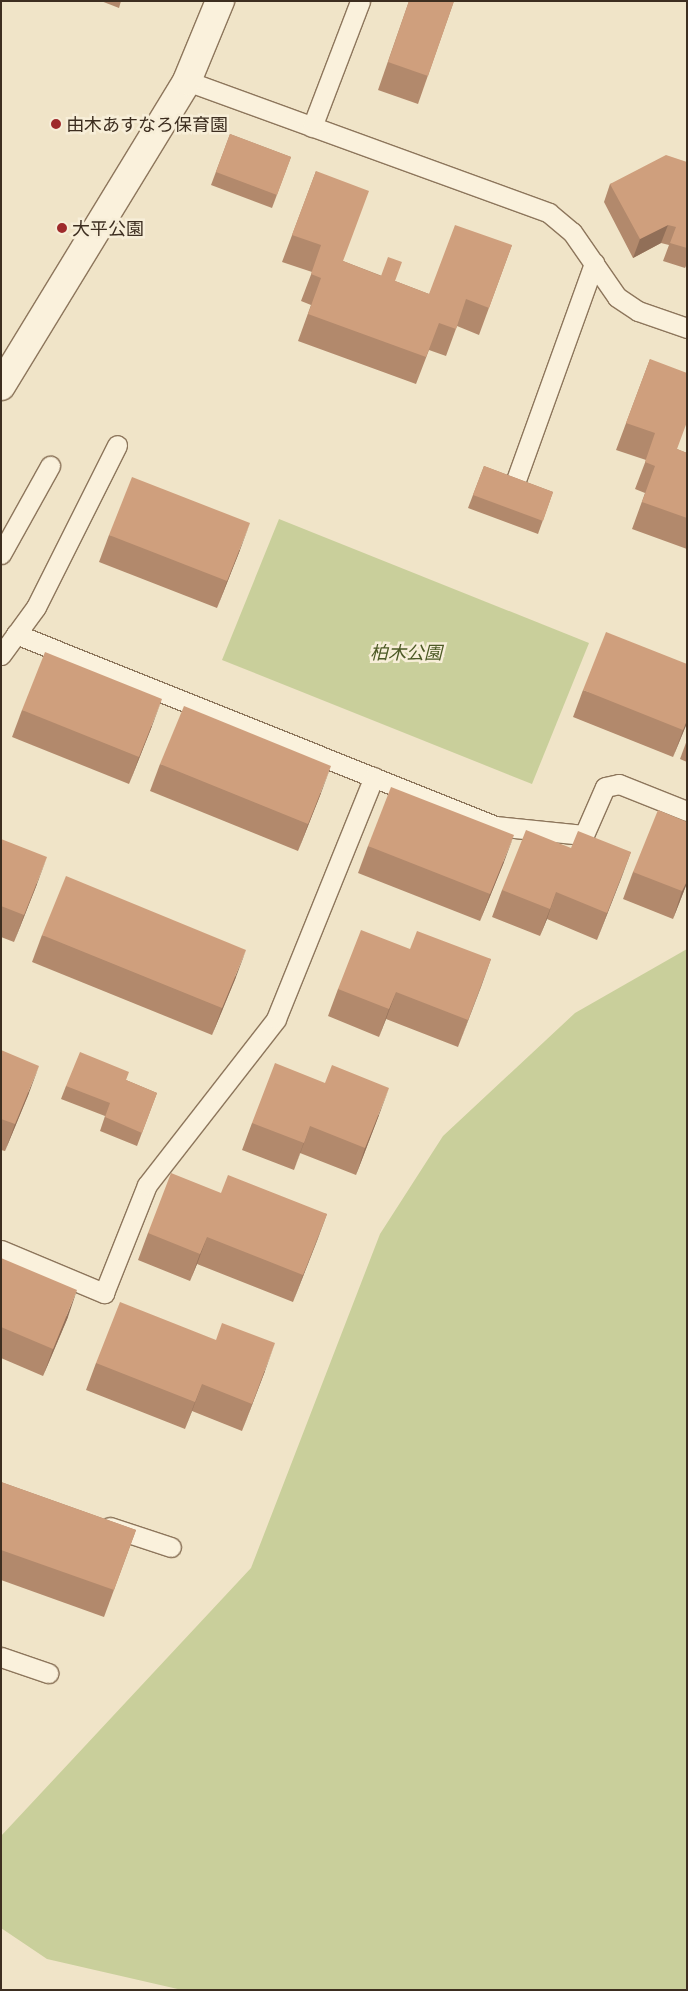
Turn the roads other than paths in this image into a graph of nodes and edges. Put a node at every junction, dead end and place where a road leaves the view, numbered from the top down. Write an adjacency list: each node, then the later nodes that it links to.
1 (220, 1): 3 (street)
2 (360, 1): 4 (lane)
3 (187, 81): 4 (lane); 7 (street)
4 (312, 127): 5 (lane)
5 (594, 263): 6 (lane); 10 (lane)
6 (687, 328)
7 (1, 386)
8 (117, 445): 12 (lane)
9 (50, 466): 11 (lane)
10 (516, 480)
11 (1, 554)
12 (16, 634): 13 (lane); 14 (lane)
13 (1, 655)
14 (374, 777): 15 (lane); 16 (lane)
15 (687, 811)
16 (1, 1250)
17 (95, 1522): 18 (lane)
18 (171, 1547)
19 (1, 1657): 20 (lane)
20 (48, 1673)

